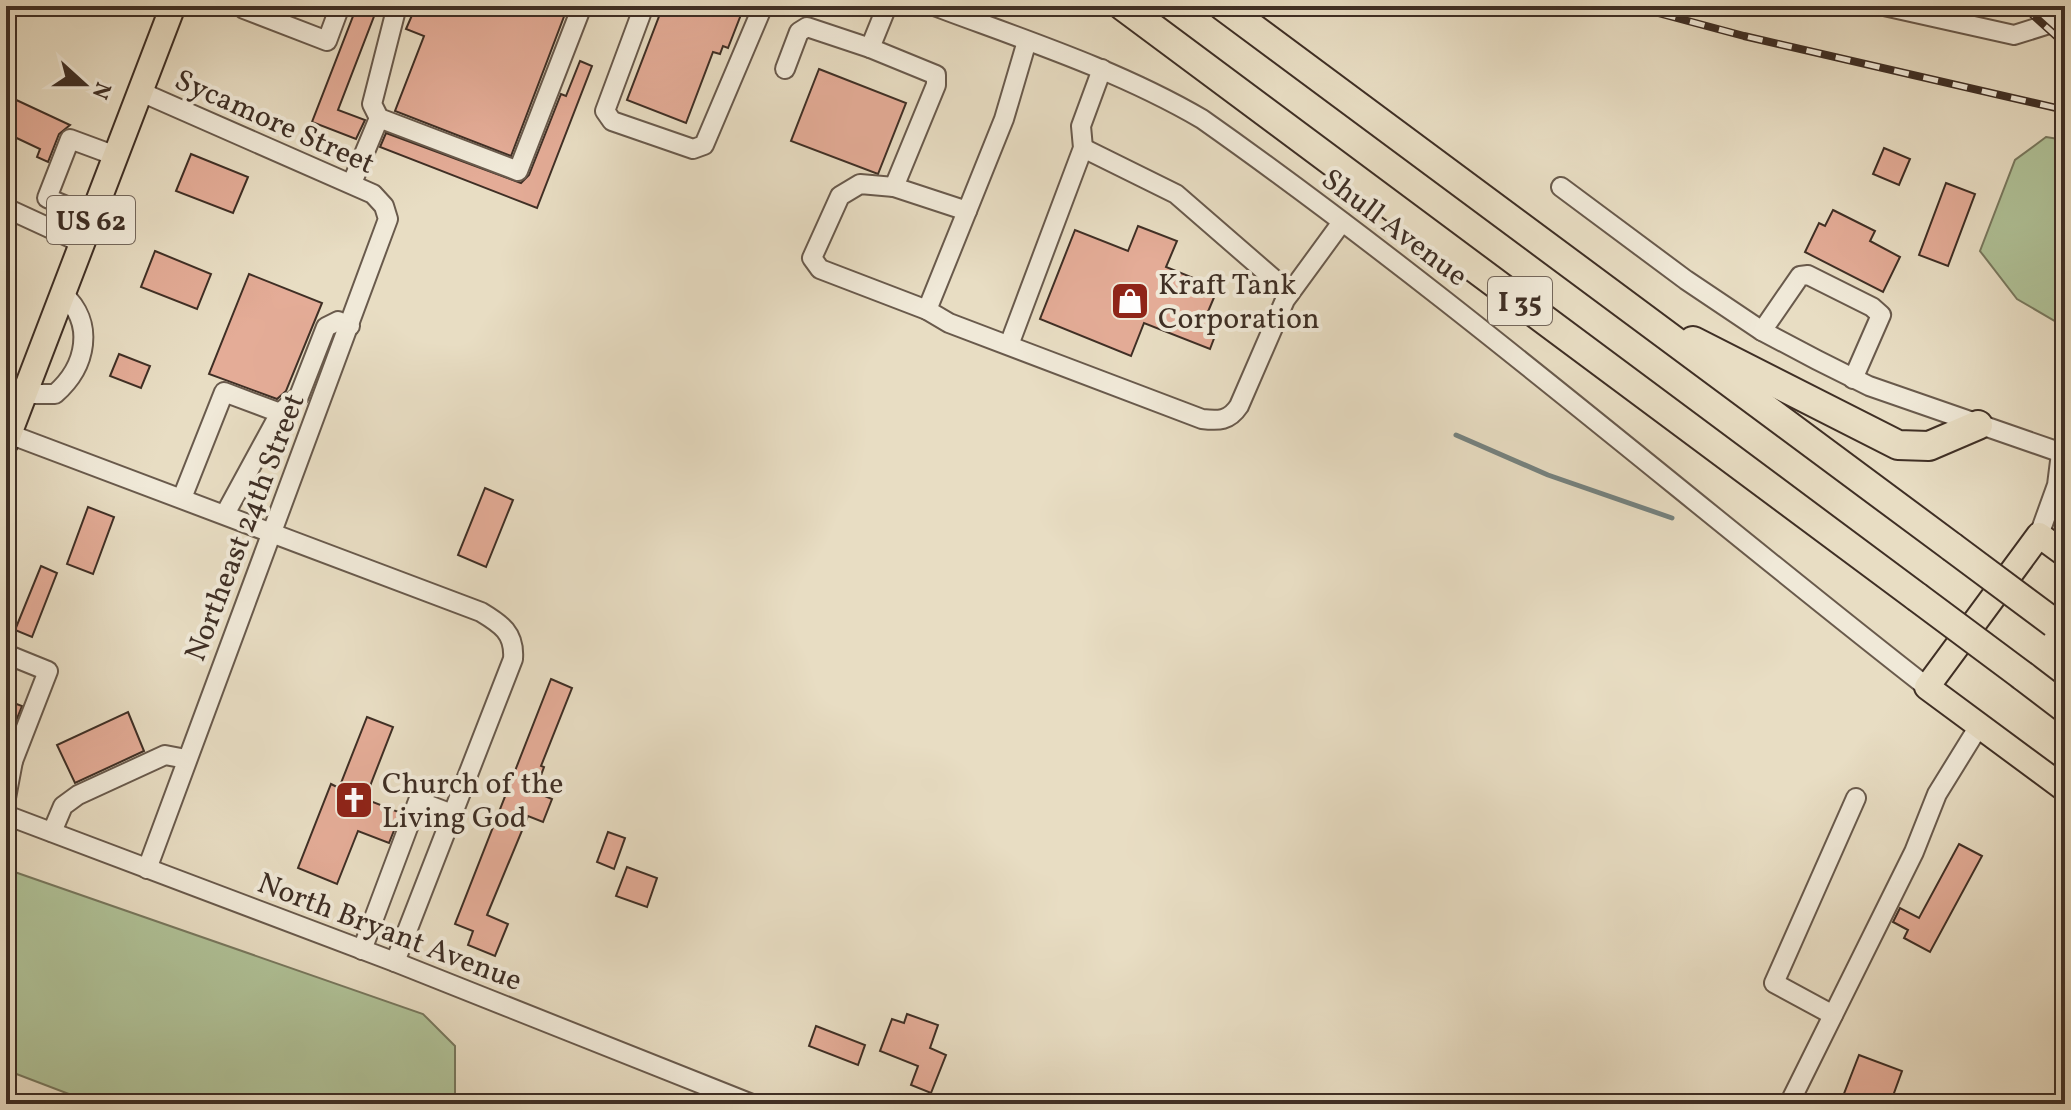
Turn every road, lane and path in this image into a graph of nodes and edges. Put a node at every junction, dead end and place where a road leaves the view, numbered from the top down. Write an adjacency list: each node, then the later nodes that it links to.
1 (173, 6): 20 (main road, US 62)
2 (340, 6): 13 (street)
3 (397, 6): 21 (street)
4 (582, 6): 21 (street)
5 (644, 6): 6 (street)
6 (763, 6)
7 (887, 6): 17 (street)
8 (934, 6): 16 (street, Shull Avenue)
9 (1123, 6): 54 (highway, I 35, bridge)
10 (1223, 6): 36 (highway, I 35)
11 (1884, 6): 15 (street)
12 (2053, 6): 15 (street)
13 (242, 7)
14 (2065, 19): 15 (street)
15 (2046, 26)
16 (1027, 41): 19 (street, Shull Avenue); 29 (street)
17 (870, 48): 18 (street); 25 (street)
18 (785, 69)
19 (1102, 69): 22 (street); 31 (street, Shull Avenue)
20 (141, 92): 23 (main road, US 62); 24 (street, Sycamore Street)
21 (379, 118): 24 (street)
22 (1083, 148): 33 (street); 39 (street)
23 (116, 156): 30 (main road, US 62); 30 (street)
24 (352, 183): 27 (street, Sycamore Street)
25 (894, 187): 29 (street); 35 (street)
26 (1561, 187): 38 (street)
27 (384, 206): 37 (street, Northeast 24th Street)
28 (6, 208): 32 (street)
29 (967, 211): 35 (street)
30 (93, 217): 32 (main road, US 62)
31 (1342, 222): 33 (street); 53 (street, Shull Avenue)
32 (82, 243): 34 (main road, US 62)
33 (1290, 293): 39 (street)
34 (63, 294): 41 (main road, US 62); 41 (street)
35 (927, 310): 39 (street)
36 (1634, 313): 43 (highway); 51 (highway, I 35, bridge)
37 (350, 326): 42 (street); 48 (street, Northeast 24th Street)
38 (1762, 331): 40 (street); 40 (street)
39 (1009, 345)
40 (1853, 379): 43 (street)
41 (24, 394): 44 (main road, US 62)
42 (280, 413): 46 (street); 47 (street)
43 (1978, 425): 45 (street)
44 (8, 438): 46 (street)
45 (2063, 454): 49 (street)
46 (182, 498): 47 (street)
47 (225, 514): 48 (street)
48 (271, 532): 56 (street, Northeast 24th Street); 61 (street)
49 (2039, 535): 50 (main road); 53 (main road)
50 (2065, 554)
51 (2060, 627)
52 (6, 654): 57 (street)
53 (1927, 687): 55 (main road)
54 (2065, 708)
55 (1979, 726): 58 (main road); 67 (street)
56 (186, 759): 63 (street); 64 (street, Northeast 24th Street)
57 (9, 760): 59 (street)
58 (2065, 789)
59 (6, 798)
60 (1856, 798): 67 (street)
61 (452, 814): 65 (street); 66 (street)
62 (6, 815): 63 (street, North Bryant Avenue)
63 (52, 832): 64 (street, North Bryant Avenue)
64 (147, 869): 65 (street, North Bryant Avenue)
65 (362, 950): 66 (street, North Bryant Avenue)
66 (395, 962): 68 (street, North Bryant Avenue)
67 (1833, 1015): 69 (street)
68 (752, 1104)
69 (1789, 1104)

